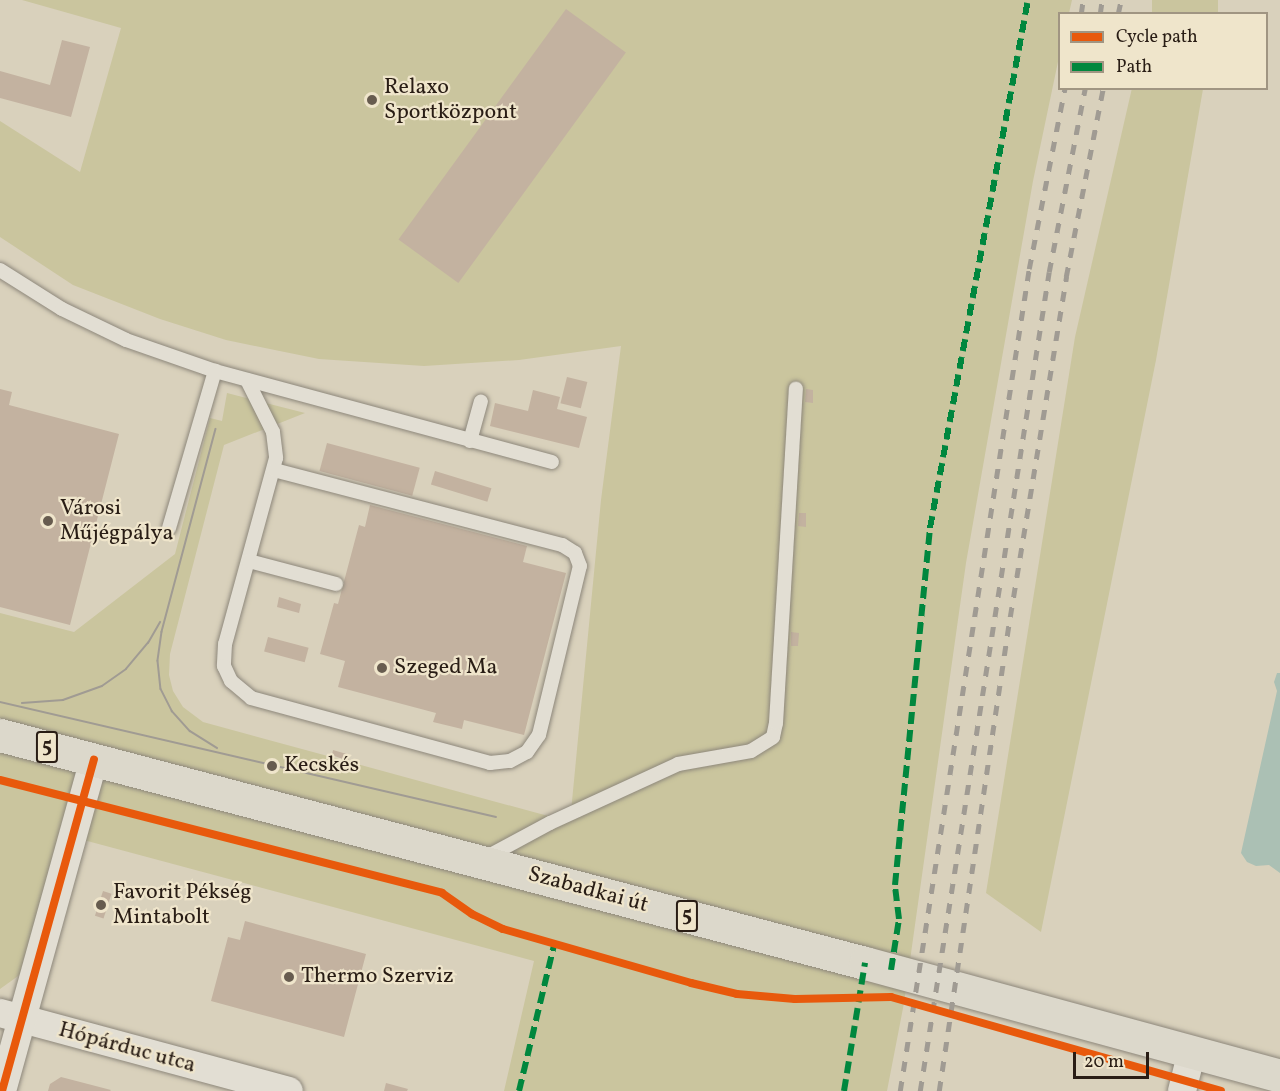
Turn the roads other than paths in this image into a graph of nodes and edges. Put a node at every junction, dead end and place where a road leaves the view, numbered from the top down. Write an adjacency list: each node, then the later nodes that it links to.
1 (0, 270): 2 (lane)
2 (215, 371): 3 (lane); 9 (lane)
3 (247, 380): 6 (lane); 8 (lane)
4 (796, 390): 14 (lane)
5 (481, 401): 6 (lane)
6 (470, 441): 7 (lane)
7 (552, 462)
8 (275, 470): 10 (lane); 10 (lane)
9 (169, 528)
10 (249, 561): 11 (lane)
11 (336, 584)
12 (0, 735): 13 (main road, Szabadkai út / 5)
13 (94, 760): 14 (main road, Szabadkai út / 5); 15 (street)
14 (479, 861): 16 (main road, Szabadkai út / 5)
15 (11, 1016): 18 (street); 19 (street, Hópárduc utca)
16 (1191, 1054): 17 (main road, Szabadkai út / 5); 20 (street)
17 (1280, 1076)
18 (2, 1091)
19 (289, 1091)
20 (1182, 1091)

